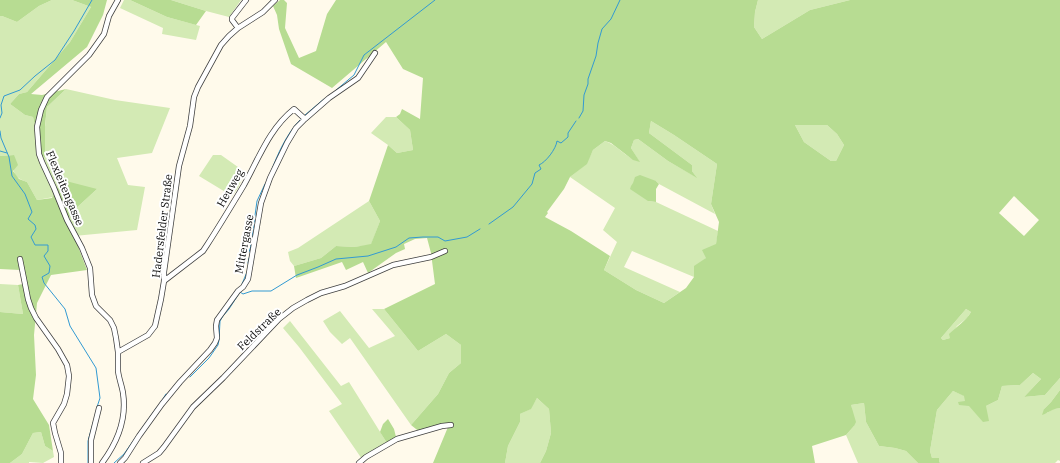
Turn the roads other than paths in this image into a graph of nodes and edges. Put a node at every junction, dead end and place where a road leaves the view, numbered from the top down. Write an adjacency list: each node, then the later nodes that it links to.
1 (118, 0): 10 (street, Flexleitengasse)
2 (246, 0): 4 (street)
3 (275, 0): 4 (street, Hadersfelder Straße)
4 (238, 28): 9 (street, Hadersfelder Straße)
5 (376, 53): 6 (street, Mittergasse)
6 (305, 118): 9 (street, Heuweg); 16 (street, Mittergasse)
7 (445, 251): 17 (street, Feldstraße)
8 (20, 259): 13 (street)
9 (164, 281): 10 (street, Hadersfelder Straße)
10 (118, 352): 15 (street)
11 (99, 408): 14 (street)
12 (451, 425): 18 (street)
13 (61, 463)
14 (90, 463)
15 (102, 463)
16 (120, 463)
17 (143, 463)
18 (360, 463)

